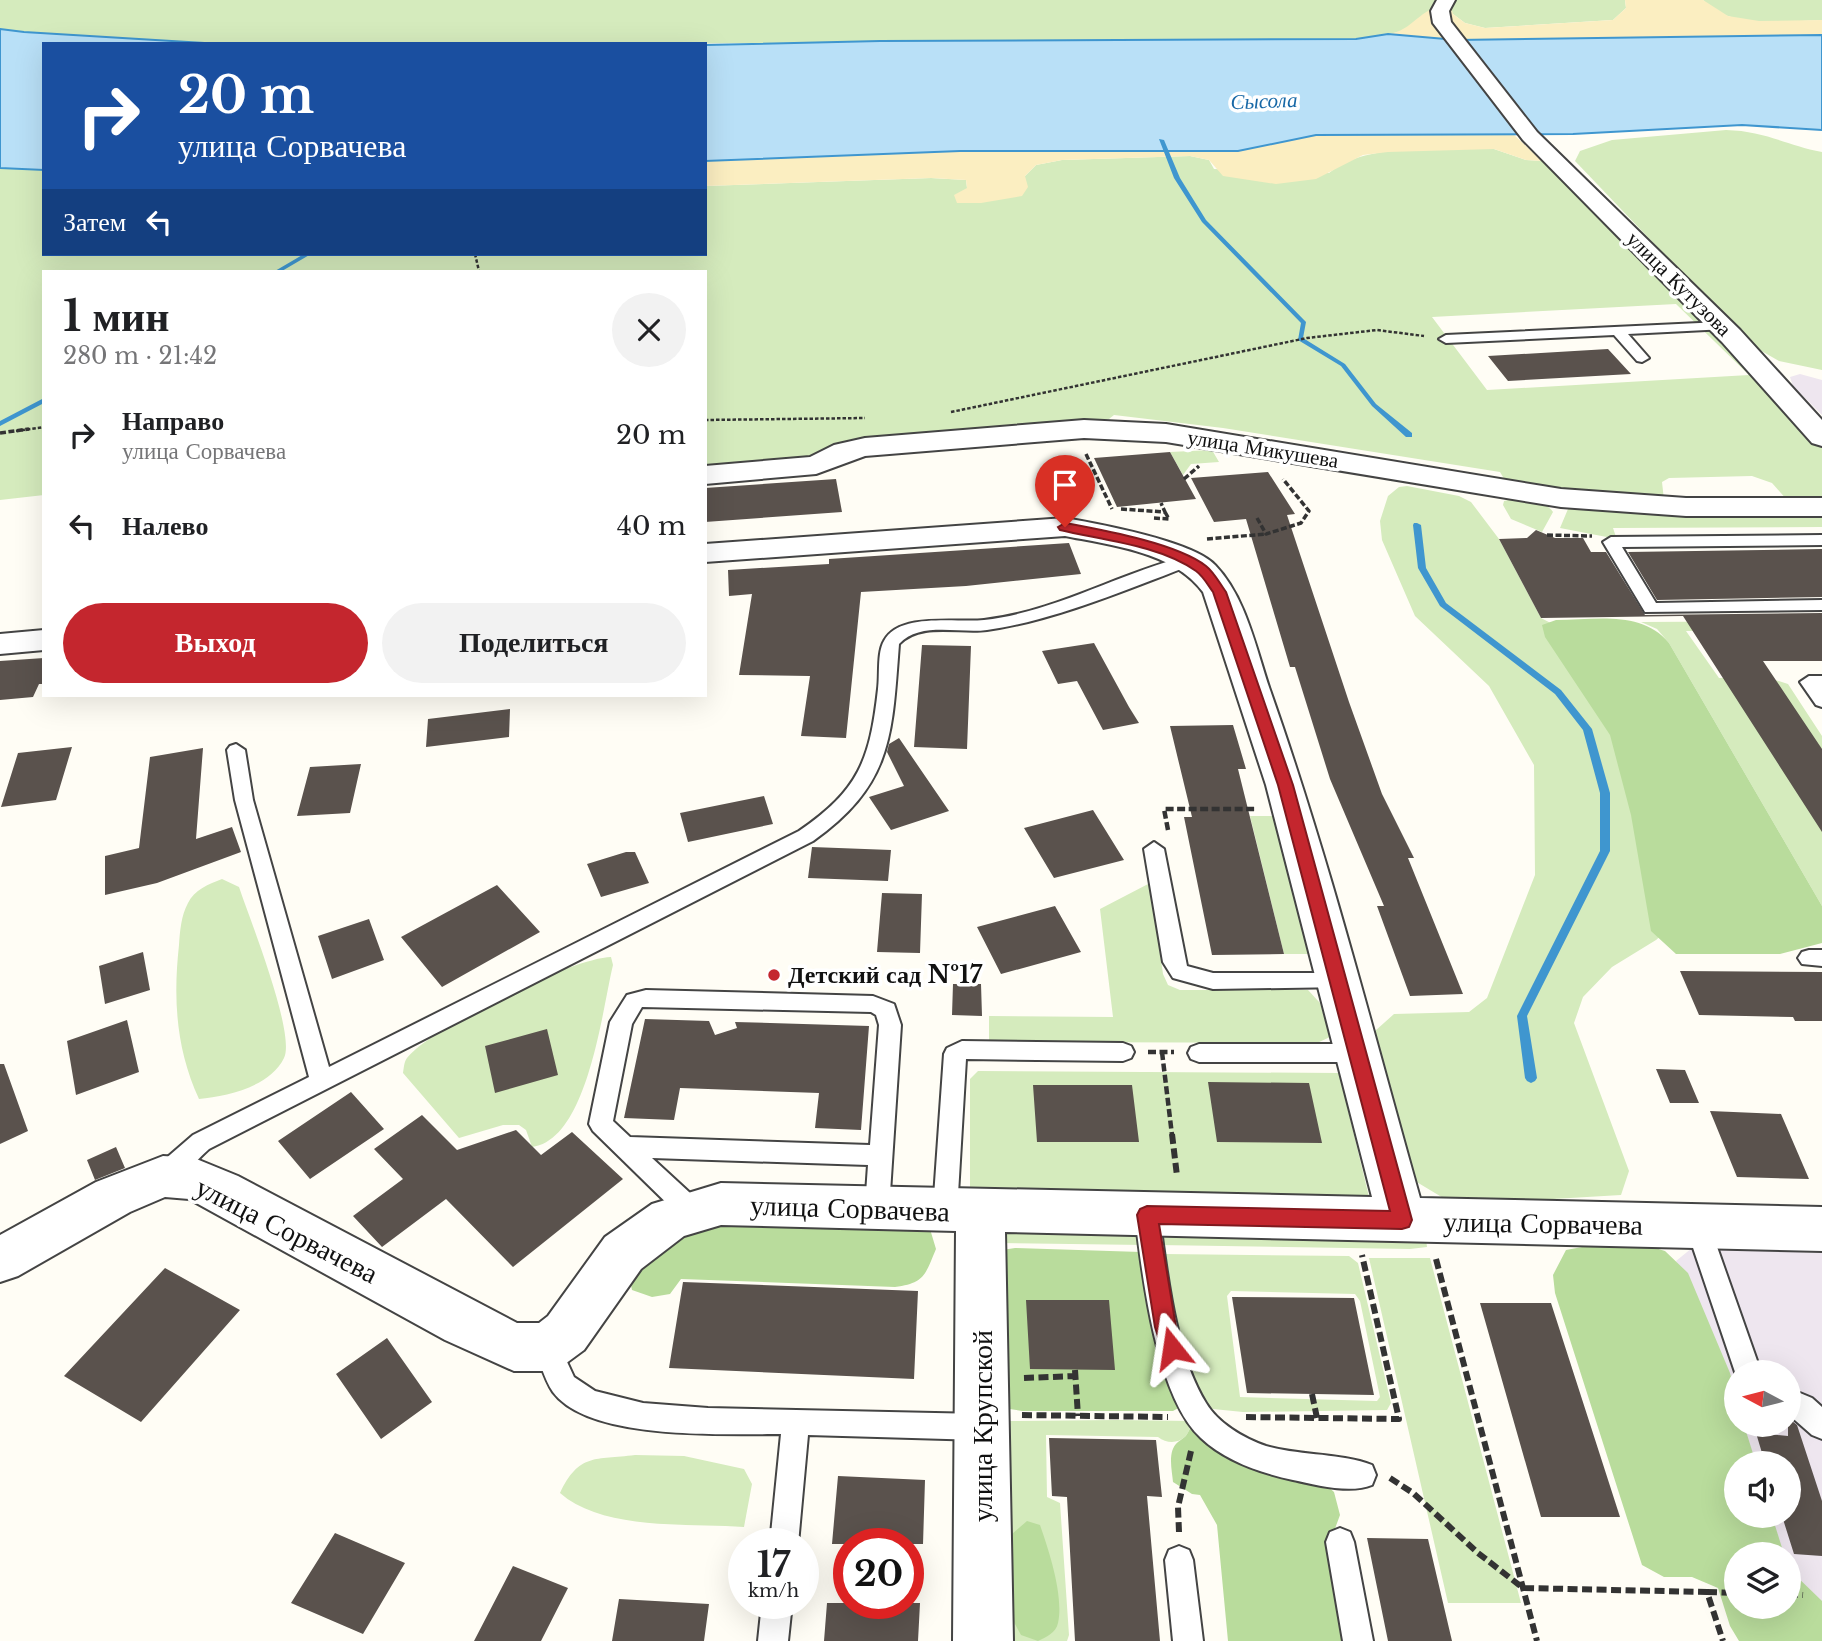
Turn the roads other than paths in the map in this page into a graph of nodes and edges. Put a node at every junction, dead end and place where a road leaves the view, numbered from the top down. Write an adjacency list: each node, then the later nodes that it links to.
1 (1446, 0): 2 (street, улица Кутузова)
2 (1721, 326): 3 (lane); 6 (street, улица Кутузова)
3 (1618, 331): 4 (lane); 5 (lane)
4 (1446, 339)
5 (1643, 358)
6 (1822, 437)
7 (707, 475): 8 (street, улица Микушева)
8 (1822, 508)
9 (1822, 540): 12 (lane)
10 (707, 553): 11 (street)
11 (1188, 561): 19 (street); 23 (lane)
12 (1822, 606)
13 (42, 640): 14 (street)
14 (0, 644)
15 (1822, 682): 16 (lane)
16 (1822, 701)
17 (236, 750): 23 (lane)
18 (1154, 849): 19 (lane)
19 (1338, 981): 22 (street)
20 (1123, 1052): 29 (lane)
21 (1199, 1053): 22 (lane)
22 (1357, 1053): 31 (street)
23 (322, 1081): 26 (lane)
24 (625, 1147): 25 (lane); 25 (lane); 30 (lane)
25 (881, 1155): 28 (lane)
26 (163, 1176): 34 (street, улица Сорвачева); 35 (street, улица Сорвачева)
27 (1163, 1203): 29 (street, улица Сорвачева); 31 (street, улица Сорвачева); 41 (lane)
28 (877, 1208): 29 (street, улица Сорвачева); 30 (street, улица Сорвачева)
29 (963, 1211): 39 (street, улица Крупской)
30 (693, 1212): 35 (street, улица Сорвачева)
31 (1414, 1221): 32 (street, улица Сорвачева)
32 (1698, 1227): 33 (street, улица Сорвачева); 36 (lane)
33 (1822, 1229)
34 (0, 1261)
35 (547, 1347): 38 (lane)
36 (1744, 1360)
37 (1801, 1406): 40 (lane)
38 (796, 1421): 39 (lane); 42 (lane)
39 (981, 1421): 47 (street, улица Крупской)
40 (1822, 1426)
41 (1362, 1475)
42 (786, 1528)
43 (1340, 1542): 49 (lane)
44 (1179, 1560): 48 (lane)
45 (775, 1619): 46 (lane)
46 (773, 1641)
47 (983, 1641)
48 (1188, 1641)
49 (1358, 1641)

